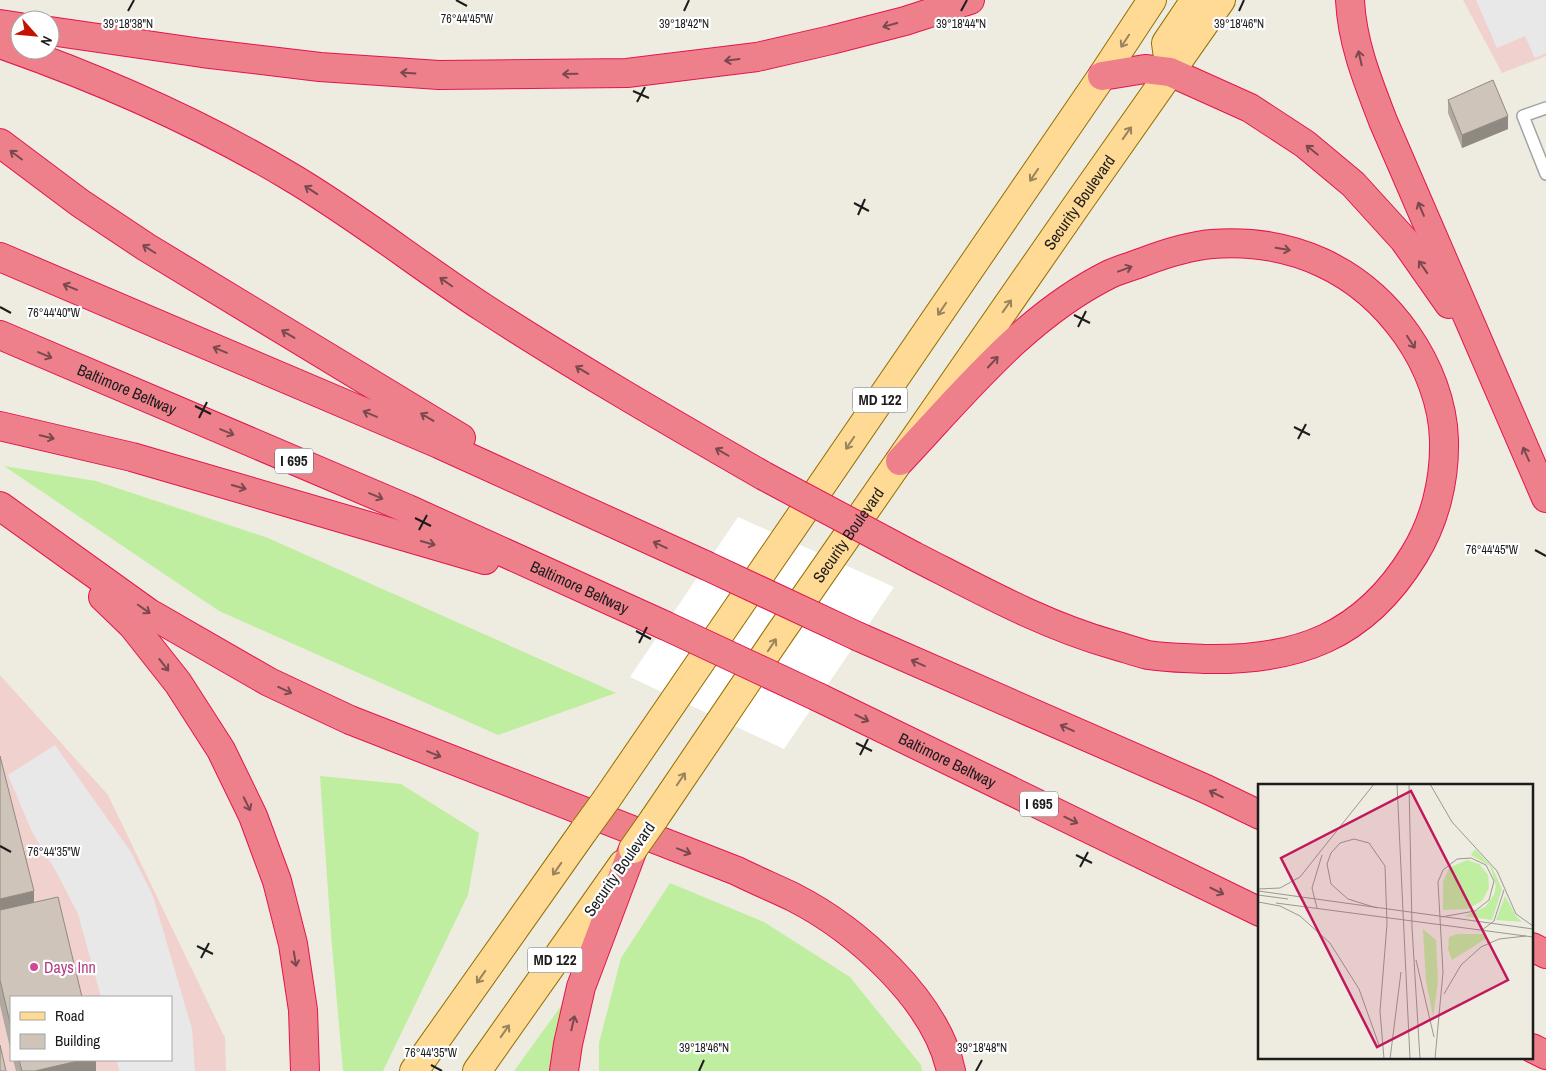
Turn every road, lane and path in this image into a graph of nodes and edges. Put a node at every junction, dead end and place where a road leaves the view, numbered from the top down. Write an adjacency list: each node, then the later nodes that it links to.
1 (970, 0): 6 (highway, one-way to 6)
2 (1152, 0): 9 (main road, MD 122, one-way to 9)
3 (1195, 0): 8 (main road)
4 (1222, 0): 8 (main road, Security Boulevard / MD 122)
5 (1350, 0): 15 (highway, one-way to 5)
6 (60, 32)
7 (0, 44): 17 (highway, one-way to 7, bridge)
8 (1170, 72): 9 (highway); 15 (highway, one-way to 8); 17 (main road, Security Boulevard / MD 122, one-way to 8)
9 (1102, 76): 31 (main road, MD 122, one-way to 31, bridge)
10 (1546, 108): 12 (lane)
11 (0, 143): 20 (highway, one-way to 11)
12 (1546, 174)
13 (0, 257): 20 (highway, one-way to 13)
14 (0, 335): 22 (highway, Baltimore Beltway / I 695, one-way to 22)
15 (1481, 350): 18 (highway, one-way to 15)
16 (0, 426): 22 (highway, one-way to 22)
17 (900, 461): 24 (main road, Security Boulevard / MD 122, one-way to 17, bridge)
18 (1546, 498)
19 (0, 506): 21 (highway)
20 (574, 506): 23 (highway, one-way to 20, bridge)
21 (33, 530): 30 (highway, one-way to 30); 34 (highway, one-way to 34)
22 (586, 589): 25 (highway, Baltimore Beltway / I 695, one-way to 25, bridge)
23 (1258, 814)
24 (633, 849): 32 (main road, Security Boulevard / MD 122, one-way to 24); 33 (highway, one-way to 24)
25 (1258, 911)
26 (1534, 948): 27 (highway)
27 (1546, 954)
28 (1534, 1049): 29 (highway)
29 (1546, 1055)
30 (305, 1071)
31 (415, 1071)
32 (477, 1071)
33 (564, 1071)
34 (951, 1071)

